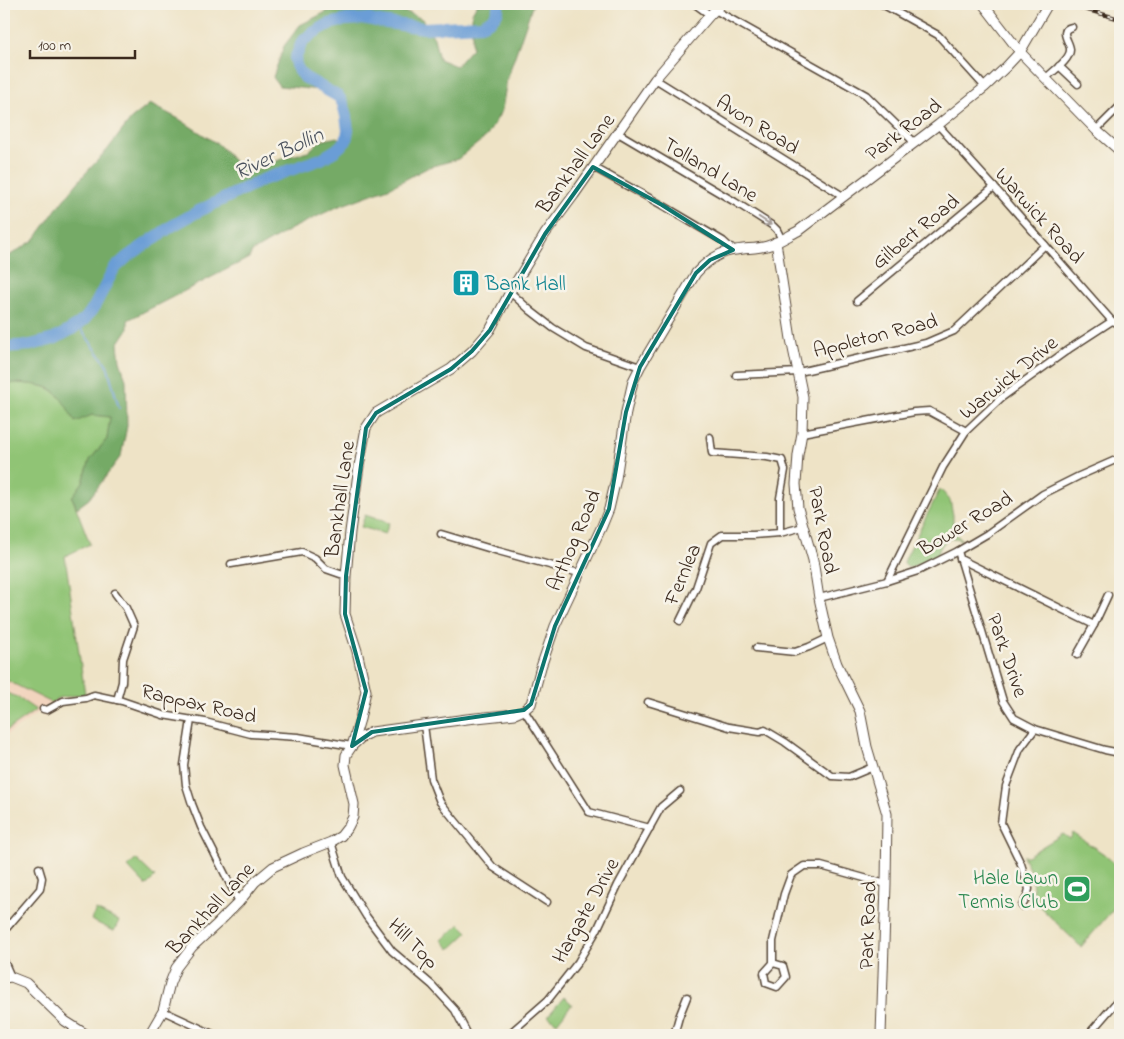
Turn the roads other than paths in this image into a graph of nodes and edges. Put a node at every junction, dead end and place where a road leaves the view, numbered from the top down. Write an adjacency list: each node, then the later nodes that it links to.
1 (695, 4): 5 (street)
2 (882, 4): 12 (street)
3 (983, 4): 7 (street)
4 (1048, 4): 7 (street, Park Road)
5 (716, 10): 10 (street, Bankhall Lane); 17 (street)
6 (1072, 27): 8 (street)
7 (1020, 52): 9 (street); 12 (street, Park Road)
8 (1059, 66): 9 (street); 11 (street)
9 (1046, 78): 15 (street)
10 (655, 79): 16 (street, Bankhall Lane); 21 (street, Avon Road)
11 (1078, 84)
12 (985, 87): 14 (street, Park Road)
13 (1120, 106): 15 (street)
14 (938, 126): 17 (street, Park Road); 20 (street, Warwick Road)
15 (1096, 130): 18 (street)
16 (618, 133): 19 (street, Bankhall Lane); 22 (street, Tolland Lane, one-way to 22)
17 (915, 143): 21 (street, Park Road)
18 (1120, 151)
19 (593, 167): 24 (street); 25 (street, Bankhall Lane)
20 (994, 187): 23 (street, Warwick Road); 26 (street, Gilbert Road)
21 (843, 196): 22 (street, Park Road)
22 (779, 241): 24 (street, Arthog Road); 30 (street, Park Road)
23 (1045, 245): 27 (street, Warwick Road); 30 (street, Appleton Road)
24 (733, 250): 29 (street, Arthog Road)
25 (510, 292): 29 (street); 43 (street, Bankhall Lane)
26 (856, 301)
27 (1112, 321): 28 (street, Warwick Road); 32 (street, Warwick Drive)
28 (1120, 324)
29 (640, 367): 42 (street, Arthog Road)
30 (799, 372): 31 (street, Appleton Road); 33 (street, Park Road)
31 (736, 375)
32 (966, 431): 33 (street); 44 (street, Warwick Drive)
33 (802, 433): 36 (street, Park Road)
34 (710, 437): 37 (street)
35 (1120, 458): 39 (street, Bower Road)
36 (803, 527): 37 (street, Fernlea); 47 (street, Park Road)
37 (780, 533): 48 (street, Fernlea)
38 (441, 534): 42 (street)
39 (958, 551): 40 (street, Park Drive); 44 (street, Bower Road)
40 (960, 559): 49 (street); 59 (street, Park Drive)
41 (231, 564): 43 (street)
42 (579, 573): 56 (street, Arthog Road)
43 (346, 576): 60 (street, Bankhall Lane)
44 (887, 581): 47 (street, Bower Road)
45 (115, 593): 53 (street)
46 (1108, 595): 49 (street)
47 (819, 598): 50 (street, Park Road)
48 (680, 621)
49 (1094, 625): 52 (street)
50 (828, 638): 51 (street); 62 (street, Park Road)
51 (756, 648)
52 (1077, 655)
53 (117, 700): 55 (street, Rappax Road); 57 (street, Rappax Road)
54 (648, 702): 62 (street)
55 (43, 709)
56 (524, 710): 58 (street); 64 (street)
57 (190, 720): 60 (street, Rappax Road); 68 (street)
58 (424, 725): 60 (street); 69 (street)
59 (1035, 729): 61 (street, Park Drive); 70 (street)
60 (352, 746): 65 (street, Bankhall Lane)
61 (1120, 753)
62 (873, 767): 67 (street, Park Road)
63 (680, 791): 64 (street, Hargate Drive)
64 (650, 828): 83 (street, Hargate Drive)
65 (331, 842): 68 (street, Bankhall Lane); 82 (street, Hill Top)
66 (39, 868): 71 (street)
67 (886, 884): 73 (street); 85 (street, Park Road)
68 (239, 902): 77 (street, Bankhall Lane)
69 (547, 902)
70 (1022, 906)
71 (4, 931)
72 (4, 961): 74 (street)
73 (773, 963)
74 (8, 978): 78 (street)
75 (687, 997): 84 (street)
76 (1120, 998): 86 (street)
77 (163, 1011): 80 (street, Bankhall Lane); 81 (street)
78 (72, 1031): 79 (street)
79 (87, 1035)
80 (149, 1035)
81 (215, 1035)
82 (468, 1035)
83 (508, 1035)
84 (674, 1035)
85 (881, 1035)
86 (1088, 1035)

